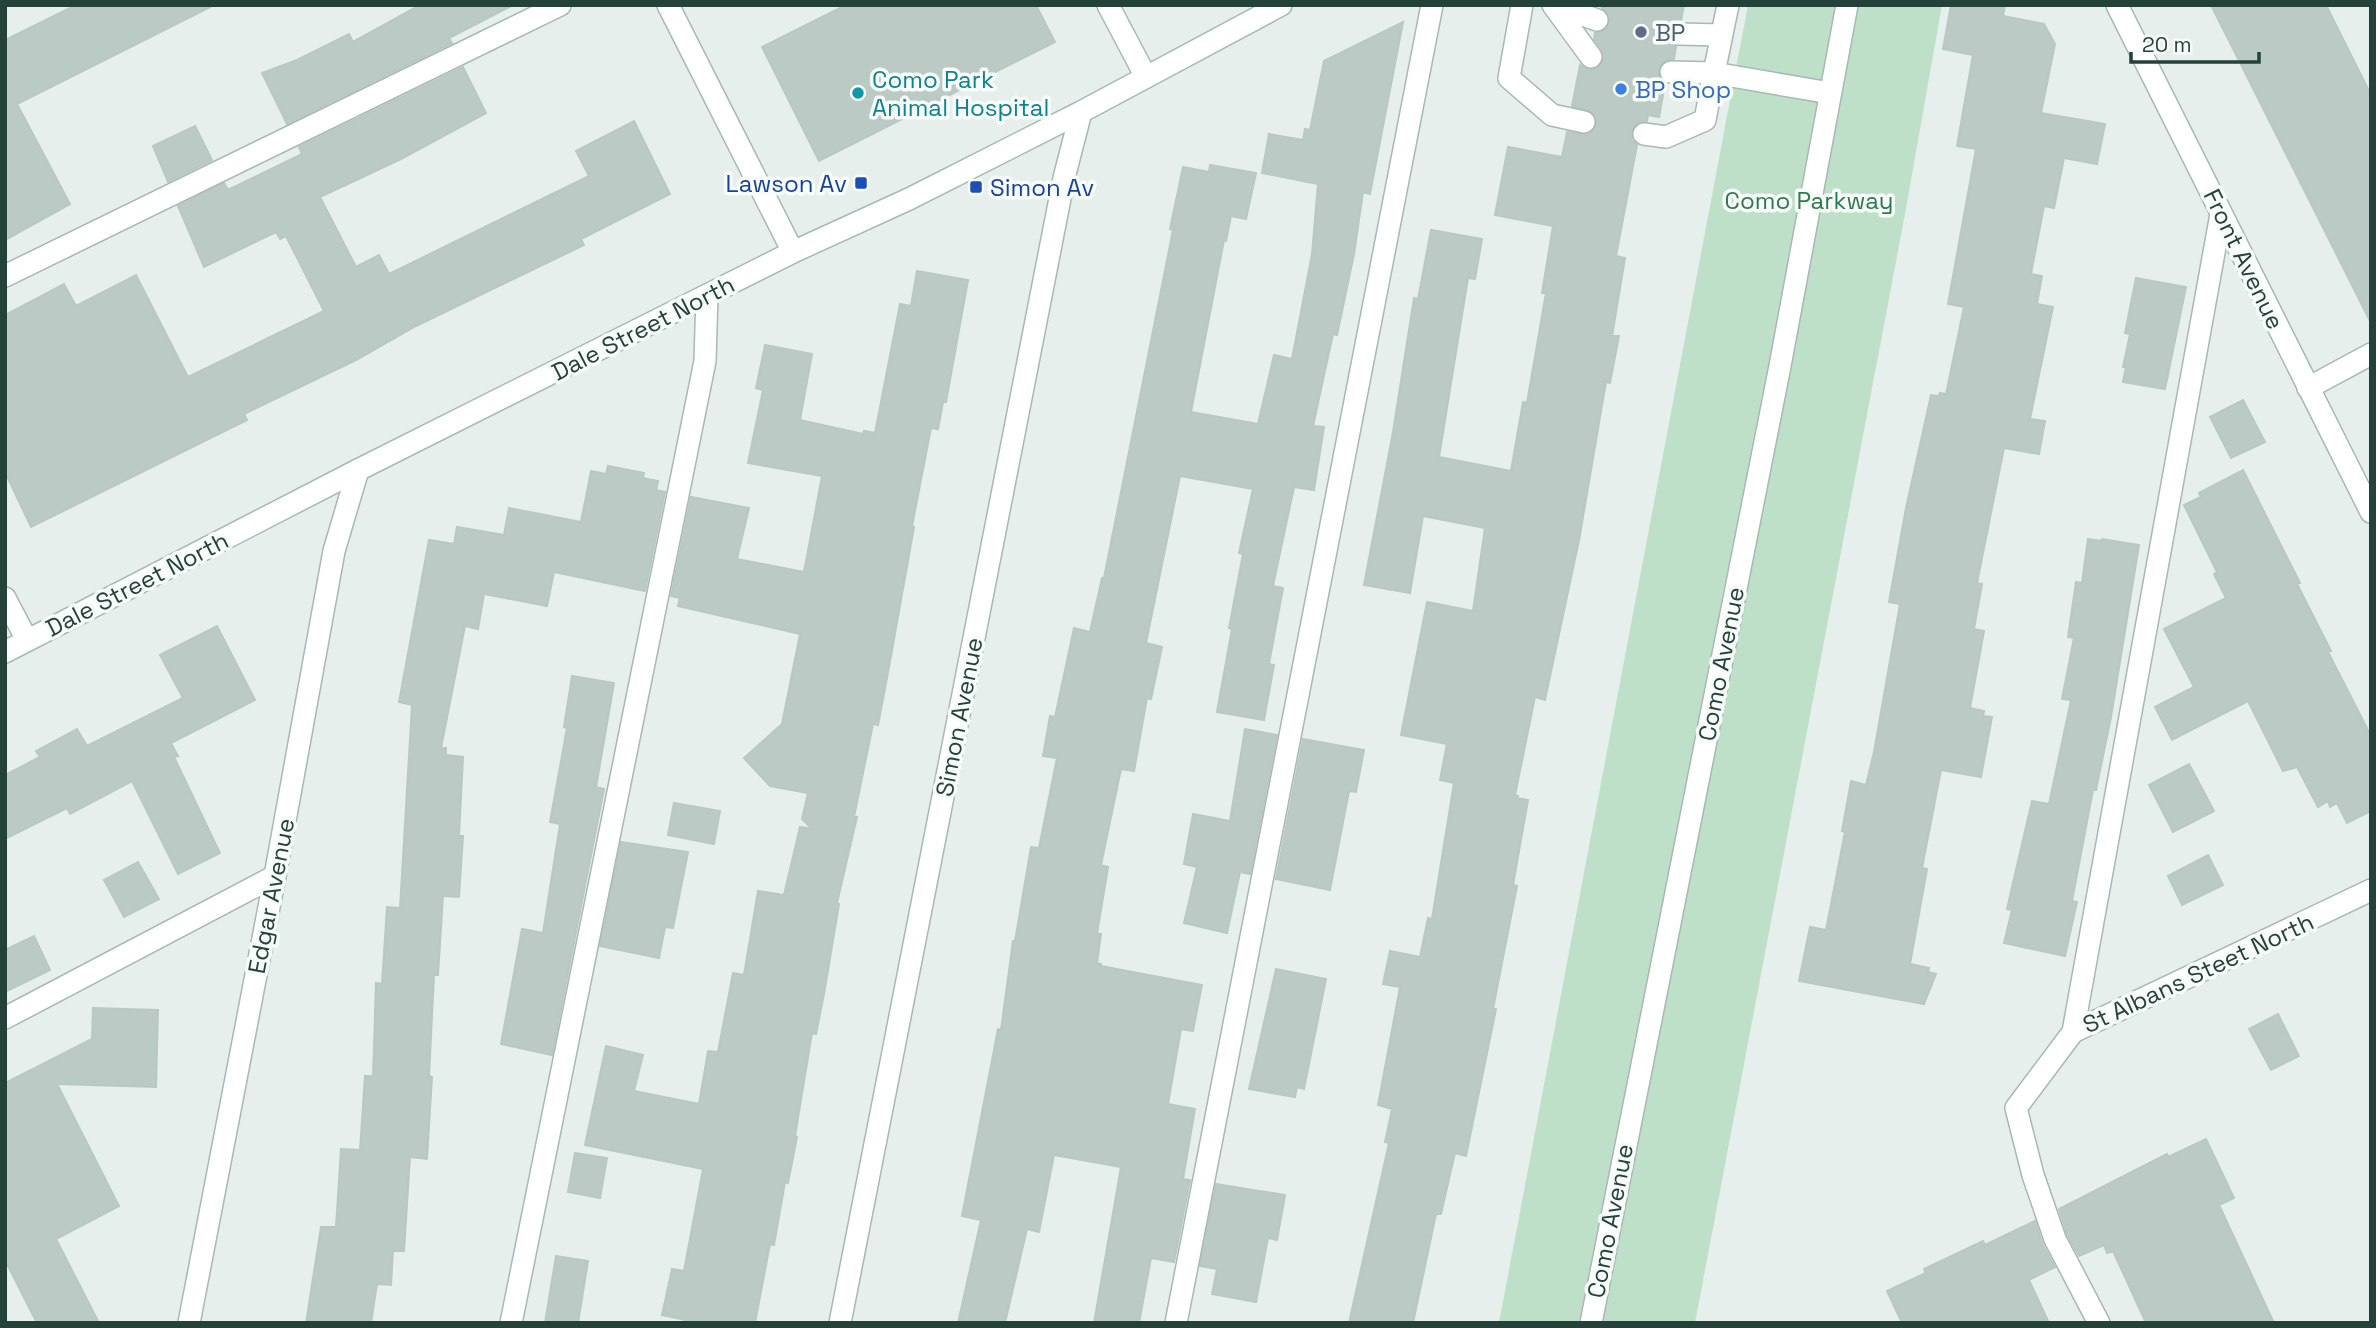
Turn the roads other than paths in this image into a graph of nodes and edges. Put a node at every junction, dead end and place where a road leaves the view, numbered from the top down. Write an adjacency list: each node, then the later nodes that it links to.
1 (560, 5): 24 (street)
2 (668, 5): 23 (street)
3 (1108, 5): 17 (street)
4 (1281, 5): 17 (street, Dale Street North)
5 (1432, 5): 40 (street)
6 (1522, 5): 20 (street)
7 (1554, 5): 11 (street); 14 (street)
8 (1728, 5): 13 (street)
9 (1847, 5): 18 (street, Como Avenue)
10 (2117, 5): 22 (street, Front Avenue)
11 (1597, 20)
12 (1678, 34): 13 (street)
13 (1722, 35): 16 (street)
14 (1591, 57)
15 (1671, 72): 16 (street)
16 (1714, 74): 18 (street); 21 (street)
17 (1146, 77): 19 (street, Dale Street North)
18 (1830, 93): 41 (street, Como Avenue)
19 (1081, 111): 23 (street, Dale Street North); 39 (street, Simon Avenue)
20 (1584, 122)
21 (1644, 134)
22 (2221, 214): 27 (street, Front Avenue); 36 (street)
23 (793, 252): 25 (street, Dale Street North)
24 (5, 276)
25 (707, 296): 28 (street, Dale Street North); 38 (street)
26 (2371, 355): 27 (street)
27 (2308, 388): 29 (street, Front Avenue)
28 (358, 470): 31 (street, Dale Street North); 33 (street, Edgar Avenue)
29 (2371, 512)
30 (5, 598): 31 (street)
31 (27, 640): 32 (street, Dale Street North)
32 (5, 652)
33 (275, 876): 35 (street); 37 (street, Edgar Avenue)
34 (2371, 890): 36 (street, St Albans Steet North)
35 (5, 1018)
36 (2073, 1032): 42 (street, St Albans Steet North)
37 (189, 1323)
38 (511, 1323)
39 (840, 1323)
40 (1176, 1323)
41 (1591, 1323)
42 (2099, 1323)

